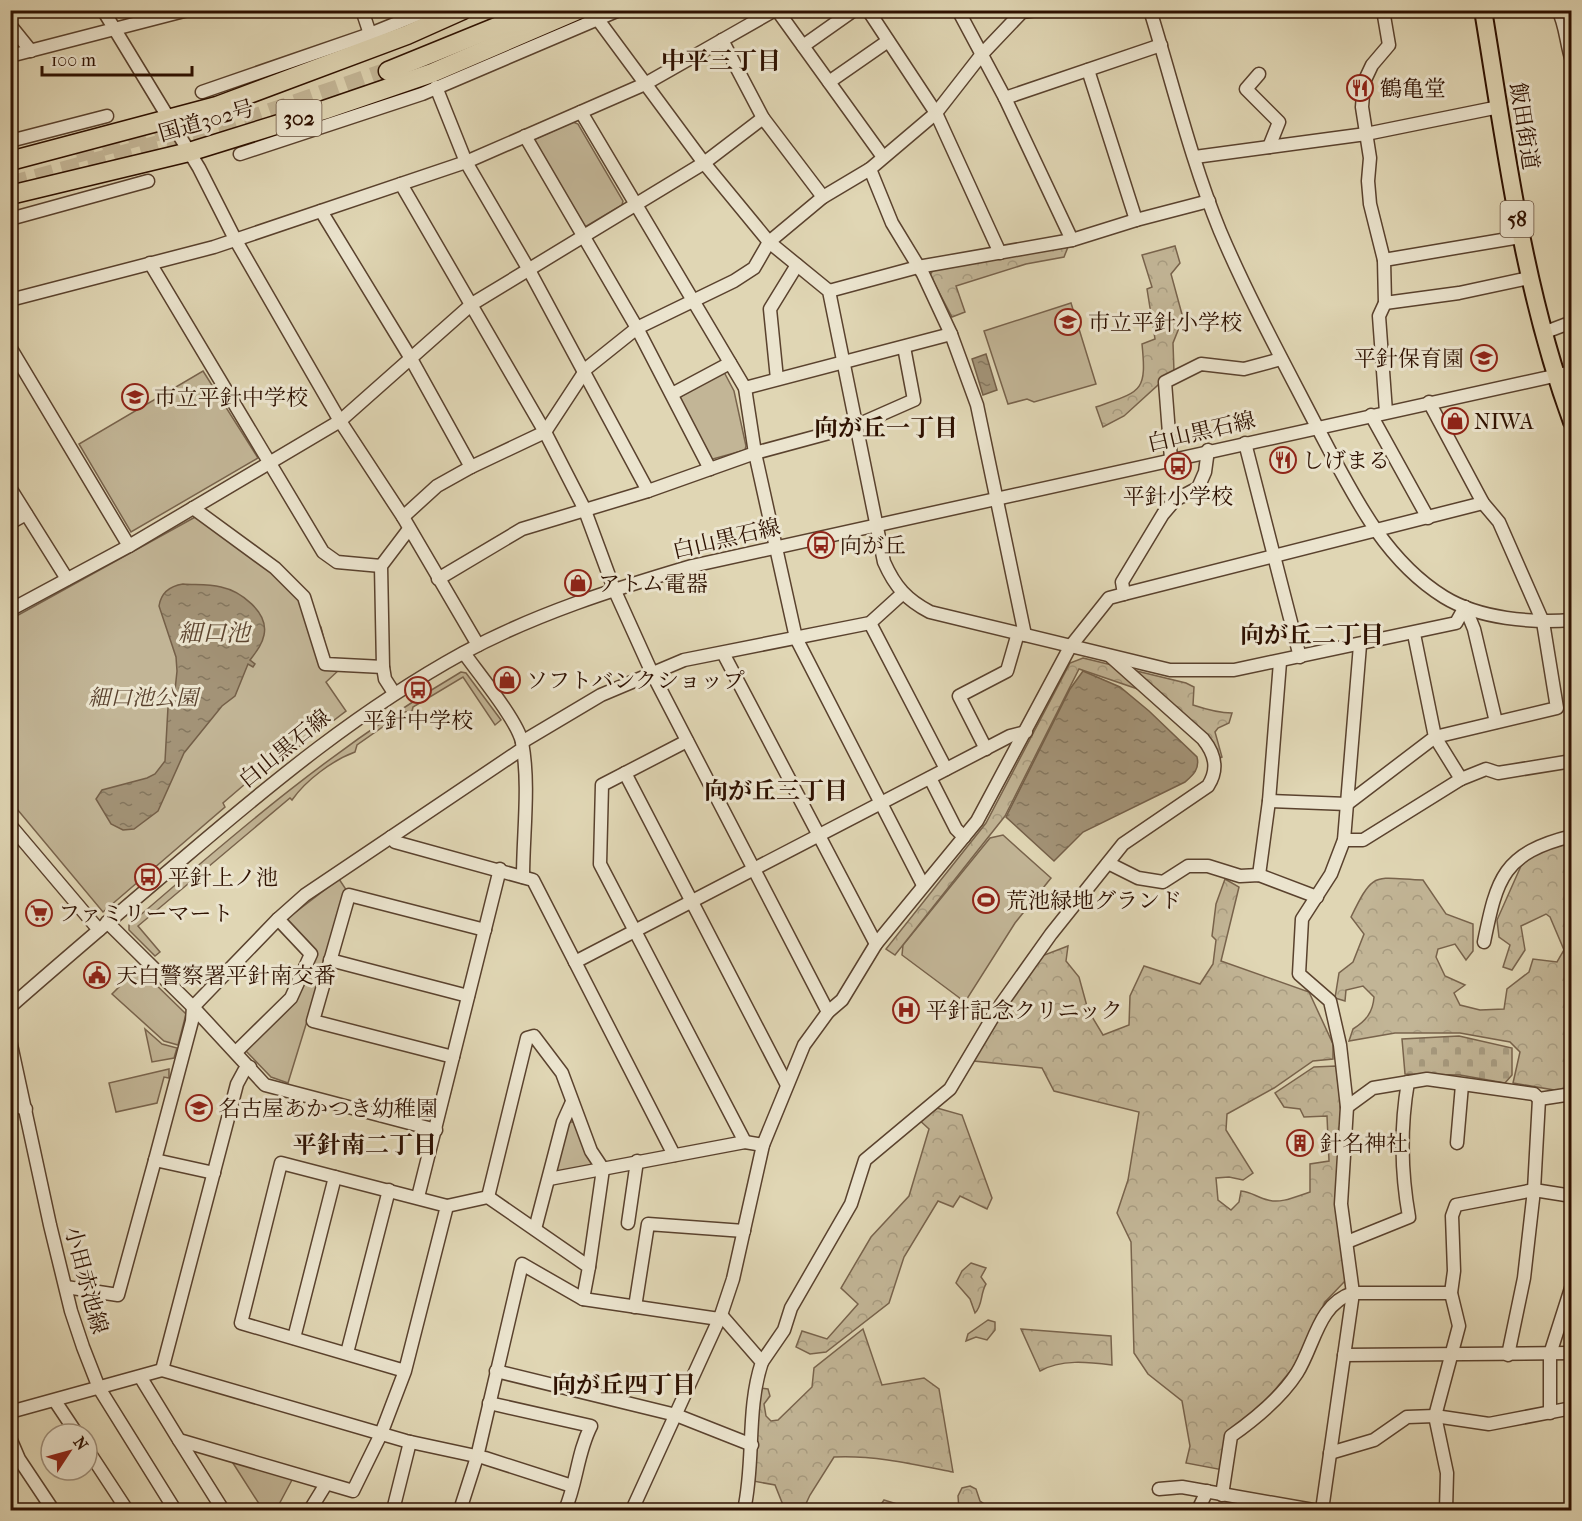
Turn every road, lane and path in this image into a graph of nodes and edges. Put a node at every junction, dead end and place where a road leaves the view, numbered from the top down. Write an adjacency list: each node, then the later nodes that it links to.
1 (103, 10): 22 (street)
2 (188, 10): 22 (street)
3 (362, 10): 23 (street)
4 (429, 10): 23 (street)
5 (463, 10): 40 (highway, 国道302号 / 302)
6 (507, 10): 7 (highway)
7 (538, 10)
8 (578, 10): 45 (highway, 国道302号 / 302)
9 (619, 10): 20 (street)
10 (776, 10): 24 (street); 27 (street)
11 (854, 10): 27 (street)
12 (868, 10): 25 (street)
13 (958, 10): 29 (street)
14 (1037, 10): 19 (street)
15 (1150, 10): 26 (street)
16 (1383, 10): 48 (street)
17 (1483, 10): 41 (main road, 飯田街道 / 58)
18 (1558, 10): 31 (street)
19 (1023, 11): 29 (street)
20 (599, 21): 36 (street); 37 (street)
21 (10, 25): 28 (street)
22 (115, 31): 28 (street); 47 (street)
23 (370, 34): 34 (street)
24 (722, 40): 36 (street); 46 (street)
25 (888, 40): 35 (street); 43 (street)
26 (1161, 45): 32 (street); 55 (street)
27 (803, 46): 35 (street)
28 (31, 51): 30 (street)
29 (982, 54): 39 (street); 43 (street)
30 (10, 56)
31 (1572, 61)
32 (1088, 70): 39 (street); 70 (street)
33 (1259, 74): 51 (street)
34 (230, 81): 38 (street); 40 (street)
35 (829, 82): 54 (street)
36 (645, 84): 42 (street); 58 (street)
37 (436, 87): 45 (street); 57 (street)
38 (202, 92)
39 (1005, 98): 74 (street)
40 (217, 106): 47 (highway, 国道302号 / 302)
41 (1499, 107): 48 (street); 71 (main road, 飯田街道 / 58)
42 (581, 112): 49 (street); 67 (street)
43 (936, 113): 54 (street); 76 (street)
44 (107, 116): 50 (street)
45 (329, 117): 52 (highway, 国道302号 / 302); 53 (street)
46 (763, 118): 58 (street); 64 (street)
47 (168, 120): 52 (street); 56 (highway, 国道302号 / 302)
48 (1366, 134): 51 (street); 77 (street)
49 (525, 136): 57 (street); 72 (street)
50 (10, 141)
51 (1269, 147): 55 (street)
52 (189, 152): 60 (highway, 国道302号 / 302); 73 (street)
53 (240, 154)
54 (883, 157): 59 (street)
55 (1195, 157): 66 (street)
56 (12, 159)
57 (465, 162): 62 (street); 81 (street)
58 (704, 163): 67 (street); 75 (street)
59 (870, 169): 64 (street); 80 (street)
60 (95, 173): 63 (highway, 国道302号 / 302); 65 (street)
61 (148, 181): 65 (street)
62 (401, 184): 68 (street); 86 (street)
63 (10, 195)
64 (823, 197): 75 (street)
65 (75, 201): 69 (street)
66 (1209, 201): 70 (street); 95 (street)
67 (638, 204): 72 (street); 84 (street)
68 (321, 211): 73 (street); 94 (street)
69 (10, 219)
70 (1136, 220): 74 (street)
71 (1520, 237): 77 (street); 82 (main road, 飯田街道 / 58)
72 (584, 238): 81 (street); 89 (street)
73 (236, 239): 78 (street); 106 (street)
74 (1072, 240): 76 (street)
75 (769, 242): 79 (street); 84 (street)
76 (1000, 253): 80 (street)
77 (1384, 260): 87 (street)
78 (150, 263): 85 (street); 115 (street)
79 (797, 265): 83 (street); 100 (street)
80 (918, 267): 83 (street); 91 (street)
81 (529, 270): 86 (street); 98 (street)
82 (1529, 278): 87 (street); 90 (main road, 飯田街道 / 58)
83 (829, 291): 96 (street)
84 (693, 299): 89 (street); 97 (street)
85 (10, 300)
86 (472, 303): 94 (street); 110 (street)
87 (1385, 303): 104 (street)
88 (1572, 322): 90 (street)
89 (637, 328): 98 (street); 102 (street)
90 (1543, 333): 99 (main road, 飯田街道 / 58)
91 (951, 334): 93 (street); 120 (street)
92 (10, 347): 131 (street)
93 (904, 347): 96 (street); 108 (street)
94 (410, 357): 106 (street); 116 (street)
95 (1281, 359): 109 (street); 114 (street)
96 (844, 360): 100 (street); 108 (street)
97 (729, 363): 101 (street); 102 (street)
98 (584, 372): 110 (street); 119 (street)
99 (1563, 374): 103 (street, 白山黒石線); 107 (main road, 飯田街道 / 58)
100 (777, 379): 101 (street)
101 (745, 388): 113 (street)
102 (672, 394): 117 (street)
103 (1429, 402): 104 (street, 白山黒石線); 121 (street)
104 (1386, 412): 105 (street, 白山黒石線)
105 (1371, 415): 109 (street, 白山黒石線); 126 (street)
106 (340, 421): 115 (street); 125 (street)
107 (1572, 422)
108 (855, 426): 113 (street); 128 (street)
109 (1317, 426): 111 (street, 白山黒石線); 130 (street)
110 (545, 432): 116 (street); 123 (street)
111 (1245, 443): 112 (street, 白山黒石線); 133 (street)
112 (1208, 450): 114 (street, 白山黒石線); 139 (street)
113 (755, 453): 117 (street); 132 (street)
114 (1171, 459): 120 (street, 白山黒石線)
115 (271, 463): 122 (street); 134 (street)
116 (471, 467): 125 (street)
117 (710, 470): 119 (street)
118 (10, 488): 124 (street)
119 (648, 491): 123 (street)
120 (995, 498): 128 (street, 白山黒石線); 145 (street)
121 (1483, 503): 126 (street); 143 (street)
122 (193, 508): 131 (street); 156 (street)
123 (584, 508): 136 (street); 137 (street)
124 (26, 514): 127 (street); 135 (street)
125 (403, 517): 129 (street)
126 (1428, 518): 130 (street)
127 (10, 523)
128 (877, 525): 132 (street, 白山黒石線); 138 (street)
129 (409, 529): 134 (street); 136 (street)
130 (1376, 532): 133 (street); 140 (street)
131 (129, 546): 135 (street)
132 (776, 547): 137 (street, 白山黒石線); 147 (street)
133 (1272, 556): 139 (street); 154 (street)
134 (381, 566): 156 (street)
135 (67, 579): 141 (street)
136 (438, 579): 148 (street)
137 (614, 588): 148 (street, 白山黒石線); 157 (street)
138 (902, 594): 144 (street); 145 (street)
139 (1124, 594): 150 (street)
140 (1465, 607): 143 (street); 146 (street); 159 (street)
141 (10, 610)
142 (1572, 620): 143 (street)
143 (1543, 622): 159 (street)
144 (870, 623): 147 (street); 166 (street)
145 (1022, 634): 150 (street); 164 (street)
146 (1414, 634): 149 (street); 161 (street)
147 (796, 638): 152 (street); 171 (street)
148 (478, 645): 151 (street, 白山黒石線)
149 (1359, 645): 154 (street); 172 (street)
150 (1070, 647): 153 (street); 160 (street)
151 (464, 653): 158 (street, 白山黒石線); 163 (street)
152 (723, 653): 157 (street); 174 (street)
153 (1110, 656): 155 (street); 179 (street)
154 (1300, 657): 155 (street)
155 (1280, 662): 170 (street)
156 (383, 667): 158 (street)
157 (652, 673): 162 (street); 163 (street)
158 (394, 693): 188 (street, 白山黒石線)
159 (1496, 722): 161 (street)
160 (1026, 732): 164 (street); 177 (street)
161 (1435, 737): 169 (street); 172 (street)
162 (687, 741): 167 (street); 181 (street)
163 (522, 746): 176 (street); 183 (street)
164 (986, 749): 166 (street)
165 (1572, 761): 169 (street)
166 (946, 769): 168 (street)
167 (625, 773): 186 (street); 190 (street)
168 (930, 778): 171 (street); 177 (street)
169 (1461, 779): 178 (street)
170 (1269, 801): 172 (street); 182 (street)
171 (881, 802): 174 (street); 184 (street)
172 (1347, 804): 178 (street)
173 (10, 825): 188 (street)
174 (817, 836): 181 (street); 192 (street)
175 (1572, 836): 191 (street)
176 (391, 837): 180 (street); 187 (street)
177 (964, 837): 184 (street)
178 (1344, 840): 185 (street)
179 (1108, 863): 182 (street); 248 (street)
180 (500, 869): 183 (street); 189 (street)
181 (753, 869): 186 (street); 198 (street)
182 (1259, 875): 185 (street)
183 (523, 877): 194 (street)
184 (923, 885): 192 (street)
185 (1317, 897): 210 (street)
186 (691, 902): 190 (street); 204 (street)
187 (278, 919): 197 (street); 200 (street)
188 (103, 926): 196 (street, 白山黒石線); 197 (street)
189 (485, 930): 193 (street); 195 (street)
190 (635, 930): 194 (street); 213 (street)
191 (1484, 942)
192 (876, 944): 198 (street)
193 (330, 960): 195 (street); 201 (street)
194 (575, 962): 216 (street)
195 (468, 996): 201 (street)
196 (10, 1006)
197 (193, 1007): 200 (street); 217 (street)
198 (828, 1012): 204 (street)
199 (10, 1040): 211 (street, 小田赤池線)
200 (236, 1052): 202 (street)
201 (453, 1057): 212 (street)
202 (250, 1067): 212 (street); 220 (street)
203 (1408, 1082): 205 (street); 210 (street); 232 (street)
204 (787, 1085): 215 (street)
205 (1462, 1085): 207 (street); 214 (street)
206 (1572, 1094): 207 (street)
207 (1539, 1099): 224 (street)
208 (572, 1102): 219 (street); 222 (street); 227 (street)
209 (10, 1104): 211 (street)
210 (1347, 1107): 232 (street)
211 (26, 1109): 235 (street, 小田赤池線)
212 (436, 1130): 226 (street)
213 (745, 1142): 215 (street); 216 (street)
214 (1457, 1143)
215 (763, 1145): 231 (street)
216 (674, 1155): 218 (street)
217 (155, 1160): 220 (street); 235 (street)
218 (637, 1161): 219 (street); 229 (street)
219 (603, 1169): 222 (street); 233 (street)
220 (214, 1173): 249 (street)
221 (335, 1177): 223 (street); 241 (street); 241 (street)
222 (549, 1179): 230 (street)
223 (389, 1190): 226 (street); 242 (street)
224 (1534, 1190): 225 (street); 237 (street); 247 (street)
225 (1572, 1196)
226 (418, 1197): 228 (street)
227 (488, 1197): 228 (street); 230 (street)
228 (447, 1206): 250 (street)
229 (628, 1223)
230 (535, 1229): 233 (street)
231 (744, 1231): 239 (street); 240 (street)
232 (1347, 1242): 236 (street)
233 (589, 1267): 238 (street)
234 (1572, 1285): 245 (street)
235 (66, 1287): 253 (street, 小田赤池線)
236 (1353, 1293): 237 (street); 246 (street); 274 (street)
237 (1451, 1293): 244 (street)
238 (583, 1299): 239 (street); 251 (street)
239 (635, 1307): 240 (street)
240 (720, 1317): 248 (street); 259 (street)
241 (294, 1338): 242 (street)
242 (348, 1353): 250 (street)
243 (1572, 1353): 245 (street)
244 (1451, 1354): 246 (street); 247 (street); 260 (street)
245 (1550, 1354): 247 (street); 258 (street)
246 (1344, 1355): 267 (street)
247 (1508, 1355)
248 (762, 1362): 266 (street)
249 (162, 1370): 252 (street); 262 (street)
250 (405, 1371): 262 (street)
251 (496, 1371): 255 (street); 259 (street)
252 (141, 1378): 253 (street); 264 (street)
253 (99, 1388): 254 (street); 277 (street, 小田赤池線)
254 (55, 1401): 257 (street); 261 (street)
255 (489, 1403): 268 (street); 271 (street)
256 (1572, 1408): 258 (street)
257 (10, 1412)
258 (1550, 1413): 260 (street)
259 (676, 1415): 266 (street); 283 (street)
260 (1434, 1416): 267 (street); 288 (street)
261 (69, 1422)
262 (381, 1434): 265 (street); 270 (street)
263 (10, 1438): 275 (street)
264 (179, 1440): 270 (street); 278 (street)
265 (410, 1442): 268 (street); 280 (street)
266 (752, 1445): 284 (street)
267 (1330, 1453): 287 (street)
268 (477, 1456): 271 (street); 281 (street)
269 (99, 1467): 276 (street)
270 (326, 1484): 279 (street)
271 (572, 1486): 282 (street)
272 (1159, 1489): 273 (street)
273 (1207, 1491): 274 (street); 285 (street)
274 (1222, 1495): 286 (street)
275 (53, 1510)
276 (127, 1510)
277 (175, 1510)
278 (223, 1510)
279 (310, 1510)
280 (393, 1510)
281 (459, 1510)
282 (565, 1510)
283 (632, 1510)
284 (744, 1510)
285 (1198, 1510)
286 (1313, 1510)
287 (1322, 1510)
288 (1446, 1510)

